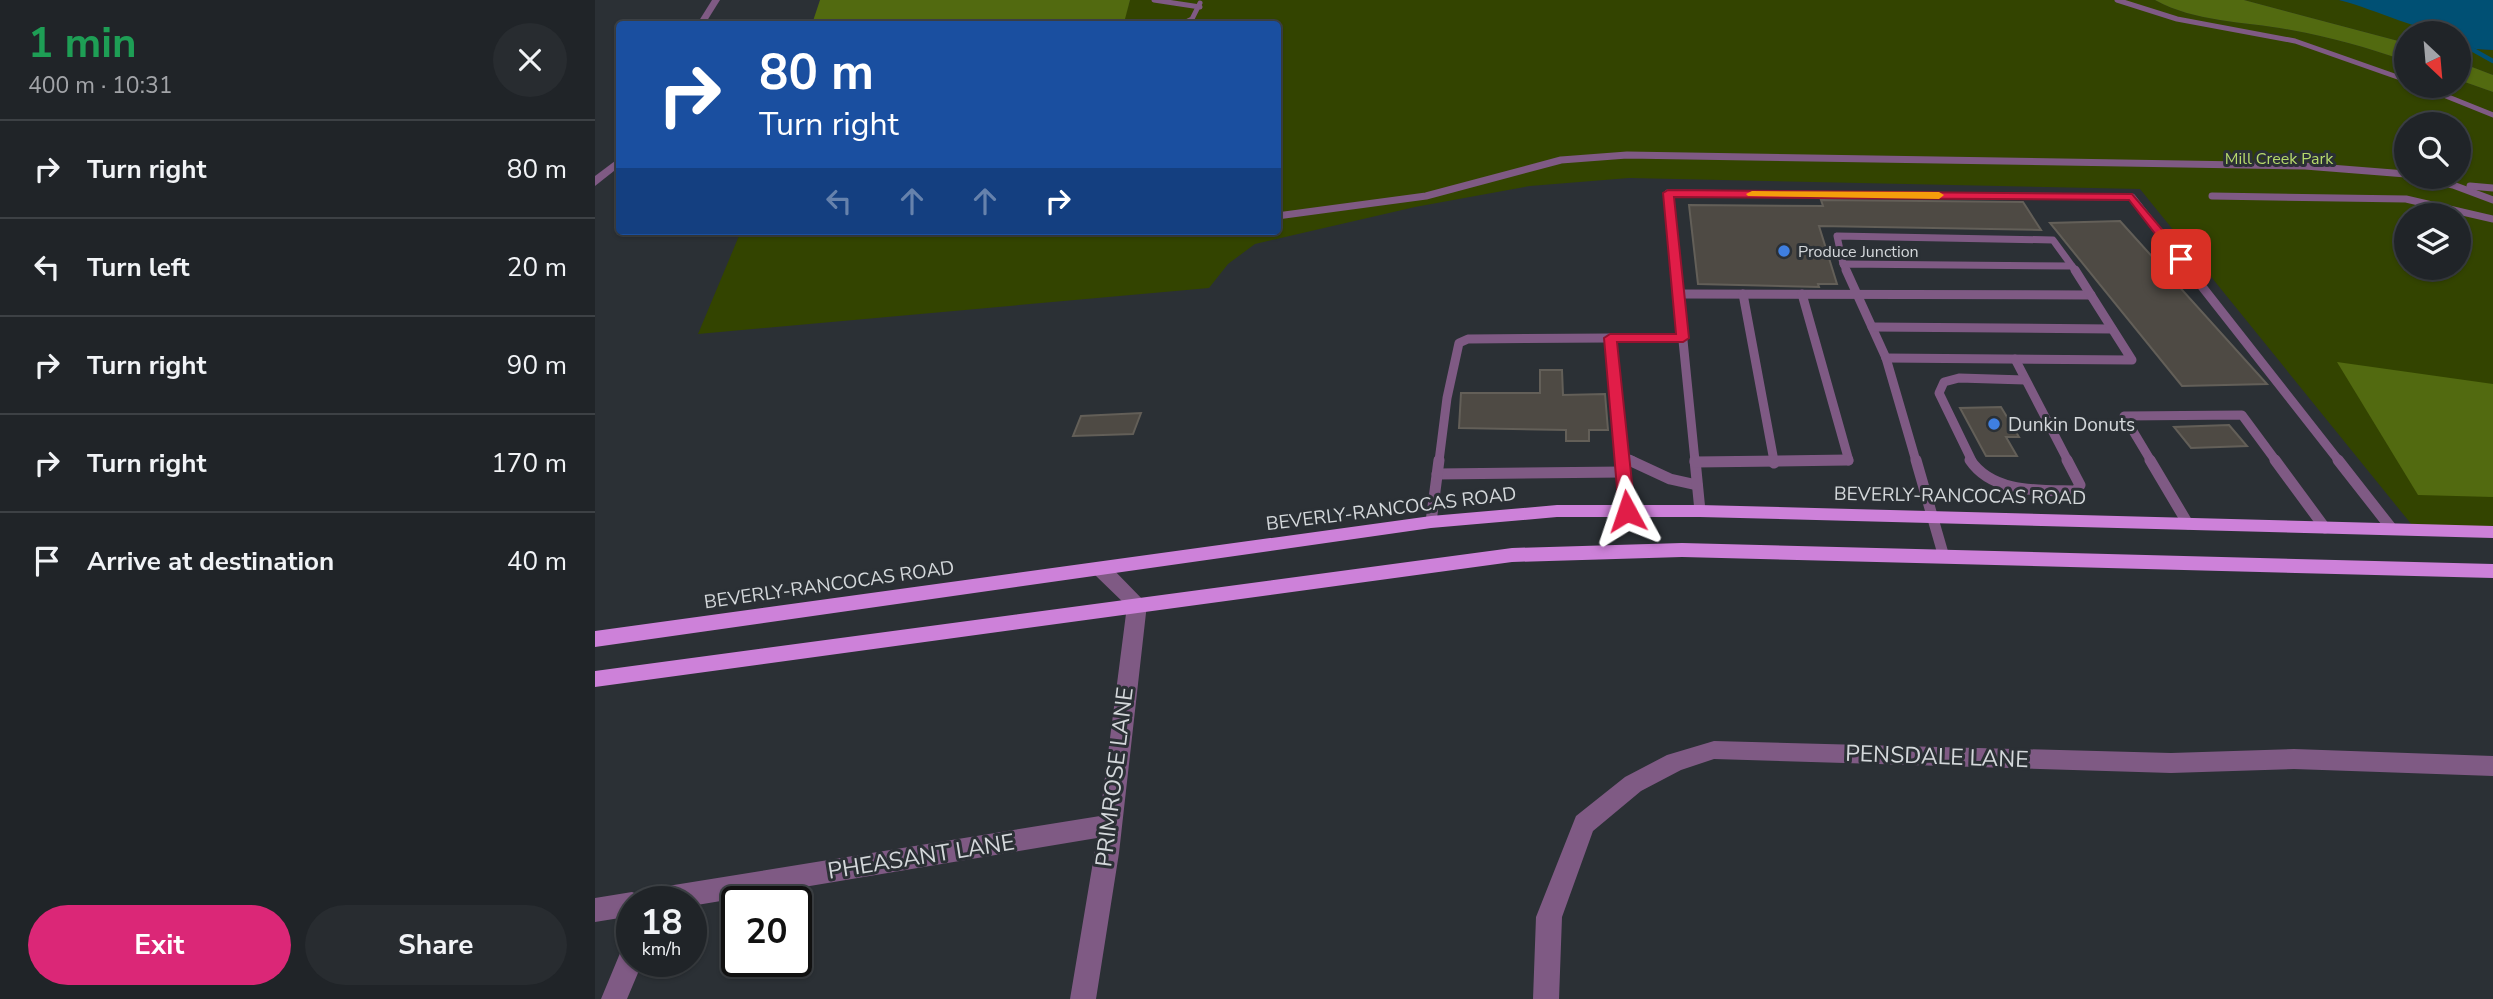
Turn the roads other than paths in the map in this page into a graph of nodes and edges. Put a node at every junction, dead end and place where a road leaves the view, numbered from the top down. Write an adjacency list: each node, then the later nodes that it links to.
1 (716, 0): 5 (street)
2 (1154, 0): 4 (lane)
3 (2117, 0): 7 (lane)
4 (1200, 3): 6 (lane)
5 (703, 21)
6 (1188, 21)
7 (2394, 75)
8 (2451, 98): 9 (lane)
9 (2493, 115)
10 (616, 164): 12 (street)
11 (2394, 173): 18 (lane)
12 (595, 182)
13 (2471, 186): 14 (lane)
14 (2493, 188)
15 (2464, 189): 17 (lane)
16 (2212, 196): 19 (lane)
17 (2493, 200)
18 (1281, 216)
19 (2493, 219)
20 (1843, 264): 21 (lane); 21 (lane); 25 (lane)
21 (2072, 265): 26 (lane)
22 (1678, 294): 23 (lane); 30 (lane); 46 (lane)
23 (1743, 294): 24 (lane); 36 (lane)
24 (1802, 294): 25 (lane); 36 (lane)
25 (1857, 294): 26 (lane); 27 (lane)
26 (2091, 295): 28 (lane)
27 (1872, 327): 28 (lane); 31 (lane)
28 (2112, 329): 32 (lane)
29 (1610, 338): 30 (lane); 34 (lane); 38 (lane)
30 (1683, 338): 35 (lane)
31 (1886, 358): 32 (lane); 42 (lane)
32 (2015, 359): 33 (lane)
33 (2025, 380): 33 (lane)
34 (1622, 456): 37 (lane); 39 (lane)
35 (1695, 462): 36 (lane); 39 (lane)
36 (1774, 463)
37 (1623, 472): 38 (lane); 40 (lane)
38 (1437, 474): 43 (lane)
39 (1697, 485): 41 (lane)
40 (1627, 511): 41 (main road, BEVERLY-RANCOCAS ROAD); 43 (main road, BEVERLY-RANCOCAS ROAD)
41 (1700, 511): 42 (main road, BEVERLY-RANCOCAS ROAD)
42 (1935, 517): 44 (main road, BEVERLY-RANCOCAS ROAD); 48 (lane)
43 (1431, 522): 49 (main road, BEVERLY-RANCOCAS ROAD)
44 (2188, 524): 45 (main road, BEVERLY-RANCOCAS ROAD); 45 (lane)
45 (2325, 528): 46 (main road, BEVERLY-RANCOCAS ROAD)
46 (2392, 530): 47 (main road, BEVERLY-RANCOCAS ROAD)
47 (2493, 533)
48 (1944, 557): 50 (main road); 51 (main road)
49 (1102, 570): 51 (street); 52 (main road, BEVERLY-RANCOCAS ROAD)
50 (2493, 571)
51 (1137, 604): 53 (main road); 55 (street, PRIMROSE LANE)
52 (595, 639)
53 (595, 679)
54 (2493, 766): 62 (street, PENSDALE LANE)
55 (1110, 825): 56 (street, PHEASANT LANE); 61 (street, PRIMROSE LANE)
56 (707, 892)
57 (616, 907): 58 (street, PHEASANT LANE)
58 (595, 910)
59 (623, 977): 60 (street)
60 (614, 999)
61 (1083, 999)
62 (1546, 999)

